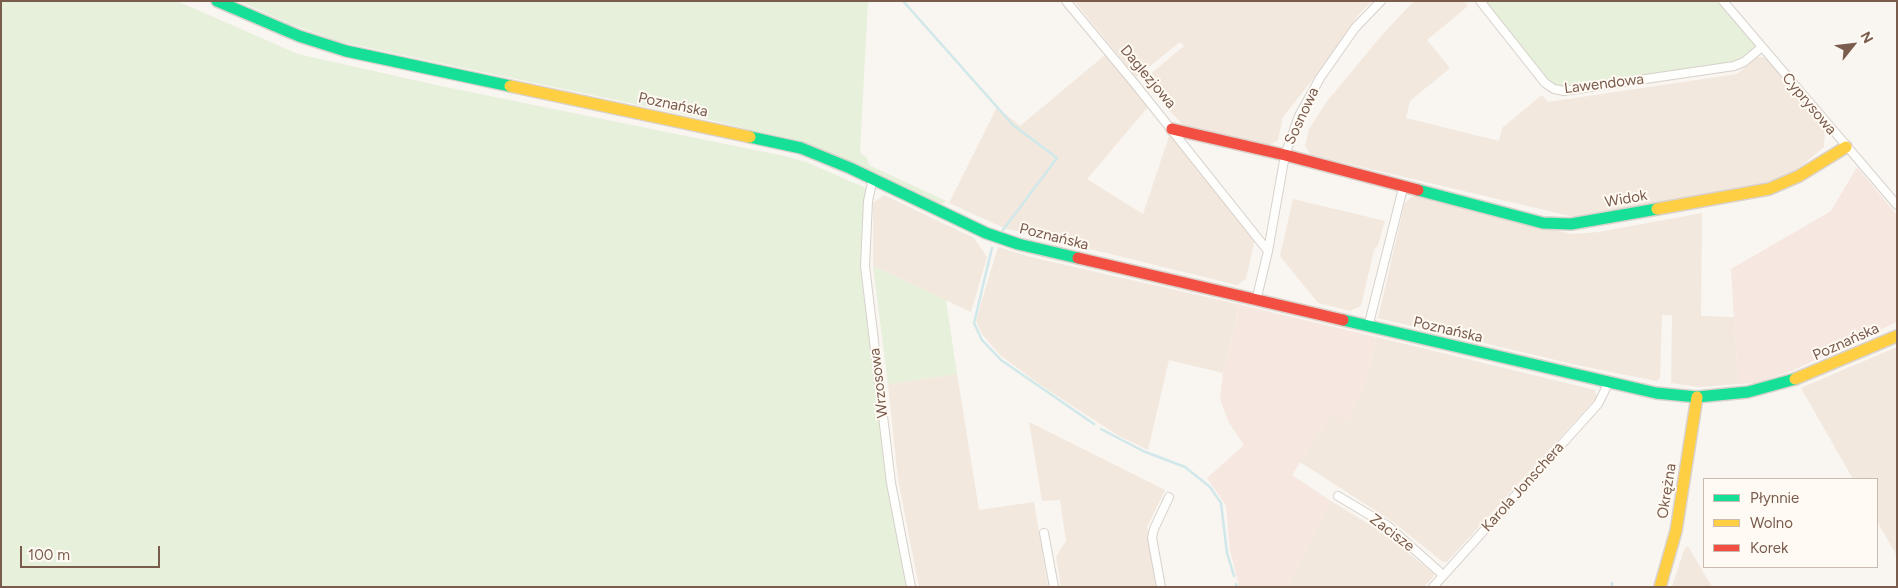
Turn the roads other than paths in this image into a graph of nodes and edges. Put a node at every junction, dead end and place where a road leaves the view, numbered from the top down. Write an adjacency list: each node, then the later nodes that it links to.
1 (217, 1): 10 (street, Poznańska)
2 (1066, 1): 7 (street, Daglezjowa)
3 (1381, 1): 9 (street, Sosnowa)
4 (1480, 1): 6 (street, Lawendowa)
5 (1723, 1): 6 (street, Cyprysowa)
6 (1762, 47): 8 (street, Cyprysowa)
7 (1172, 129): 9 (street, Daglezjowa); 13 (street)
8 (1846, 147): 11 (street, Widok); 12 (street, Cyprysowa)
9 (1284, 155): 11 (street, Widok); 13 (street, Sosnowa)
10 (872, 178): 14 (street, Poznańska); 23 (street, Wrzosowa)
11 (1403, 188): 15 (street)
12 (1897, 205)
13 (1268, 251): 14 (street, Sosnowa)
14 (1256, 301): 15 (street, Poznańska)
15 (1368, 327): 17 (street, Poznańska)
16 (1897, 336): 18 (street, Poznańska)
17 (1608, 384): 18 (street, Poznańska); 22 (street, Karola Jonschera)
18 (1697, 397): 27 (street, Okrężna)
19 (1338, 496): 22 (street, Zacisze)
20 (1168, 497): 25 (street)
21 (1044, 533): 24 (street)
22 (1443, 575): 26 (street, Karola Jonschera)
23 (911, 587)
24 (1054, 587)
25 (1161, 587)
26 (1433, 587)
27 (1660, 587)

